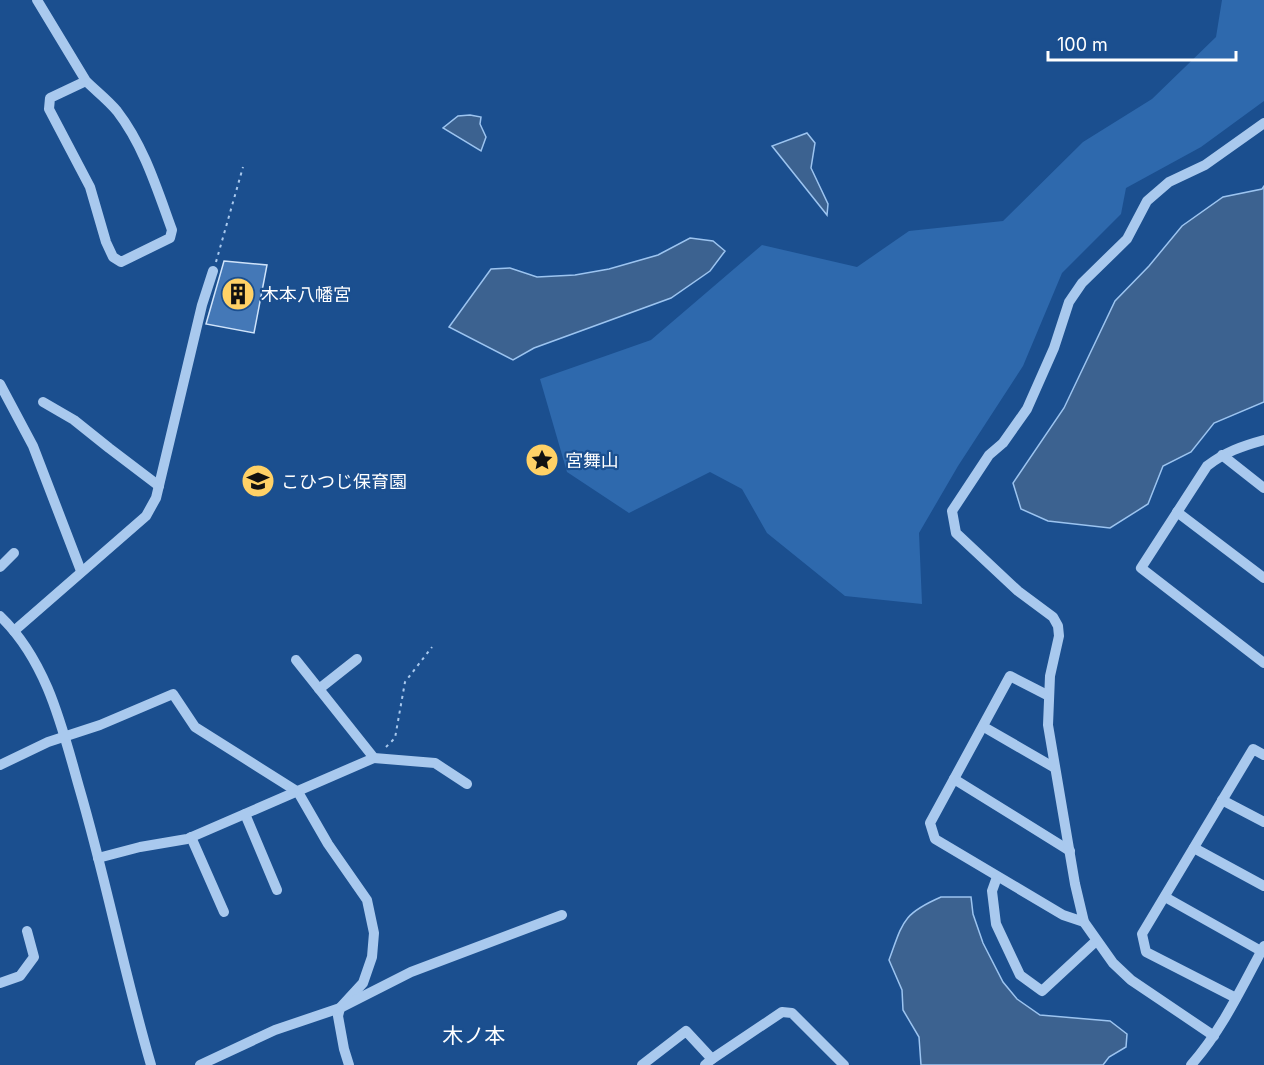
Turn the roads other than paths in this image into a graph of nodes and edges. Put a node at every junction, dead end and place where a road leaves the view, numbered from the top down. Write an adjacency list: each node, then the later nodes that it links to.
1 (37, 0): 2 (street)
2 (86, 81): 2 (street)
3 (1264, 123): 22 (street)
4 (213, 271): 9 (street)
5 (0, 384): 14 (street)
6 (43, 402): 9 (street)
7 (1264, 440): 8 (street)
8 (1222, 455): 10 (street); 11 (street)
9 (159, 486): 14 (street)
10 (1264, 488)
11 (1177, 512): 15 (street); 20 (street)
12 (14, 553): 13 (street)
13 (0, 567)
14 (81, 571): 17 (street)
15 (1264, 578)
16 (1, 618): 17 (street)
17 (14, 631): 24 (street)
18 (357, 659): 21 (street)
19 (296, 660): 21 (street)
20 (1264, 663)
21 (319, 689): 26 (street)
22 (1049, 696): 23 (street); 28 (street)
23 (984, 727): 28 (street); 29 (street)
24 (64, 736): 27 (street); 31 (street); 38 (street)
25 (1264, 755): 32 (street)
26 (374, 758): 30 (street); 31 (street)
27 (0, 765)
28 (1055, 768): 37 (street)
29 (954, 779): 37 (street); 39 (street)
30 (467, 784)
31 (298, 792): 33 (street); 51 (street)
32 (1222, 800): 34 (street); 36 (street)
33 (245, 814): 35 (street); 41 (street)
34 (1264, 822)
35 (191, 837): 38 (street); 43 (street)
36 (1194, 848): 40 (street); 42 (street)
37 (1070, 851): 45 (street)
38 (98, 858): 54 (street)
39 (997, 877): 45 (street); 47 (street)
40 (1264, 886)
41 (277, 890)
42 (1165, 897): 48 (street); 50 (street)
43 (224, 912)
44 (562, 915): 51 (street)
45 (1084, 922): 47 (street)
46 (27, 931): 49 (street)
47 (1096, 941): 52 (street)
48 (1263, 949): 50 (street)
49 (0, 983)
50 (1236, 999): 52 (street)
51 (340, 1008): 55 (street); 56 (street)
52 (1214, 1036): 59 (street)
53 (708, 1062): 57 (street); 58 (street)
54 (151, 1065)
55 (200, 1065)
56 (349, 1065)
57 (642, 1065)
58 (844, 1065)
59 (1191, 1065)

